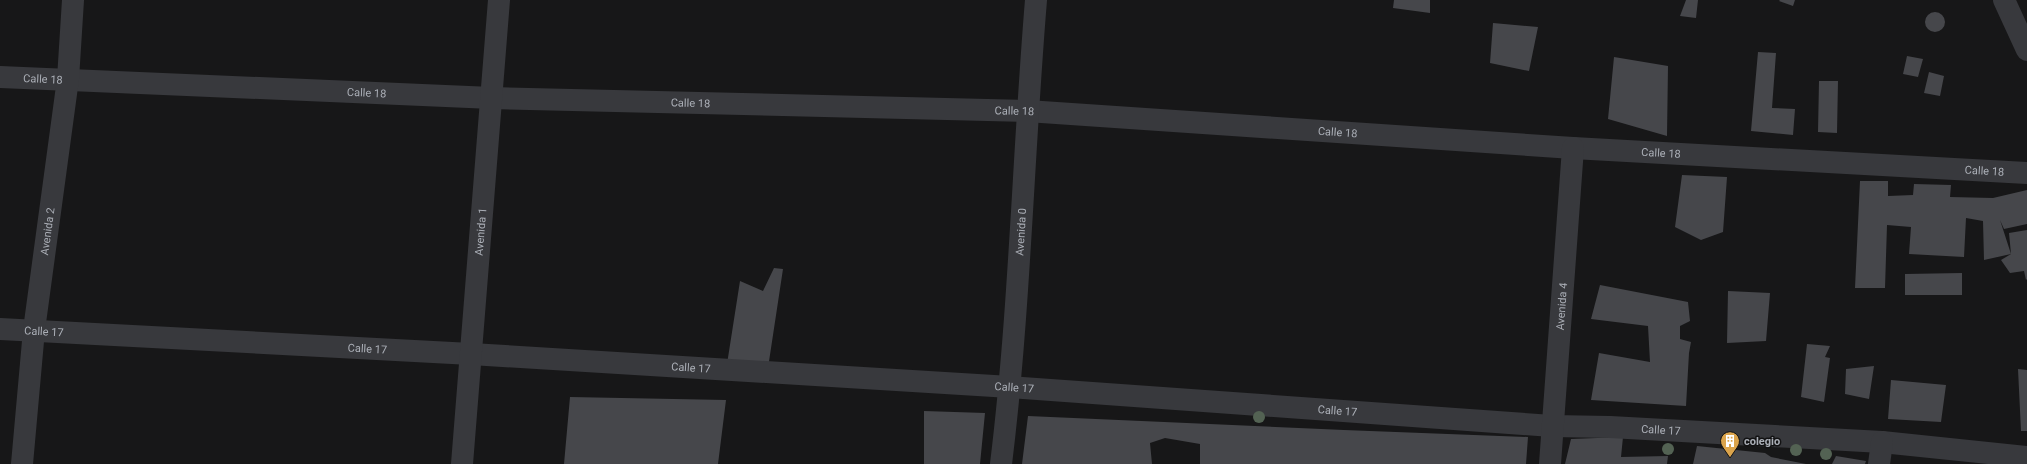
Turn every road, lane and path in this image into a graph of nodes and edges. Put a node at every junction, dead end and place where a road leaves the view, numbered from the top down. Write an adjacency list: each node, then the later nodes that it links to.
1 (73, 0): 7 (street, Avenida 2)
2 (500, 0): 8 (street, Avenida 1)
3 (1036, 0): 9 (street, Avenida 0)
4 (2004, 0): 5 (street)
5 (2027, 50)
6 (0, 77): 7 (street, Calle 18)
7 (68, 80): 8 (street, Calle 18); 13 (street, Avenida 2)
8 (492, 98): 9 (street, Calle 18); 14 (street, Avenida 1)
9 (1027, 111): 10 (street, Calle 18); 15 (street, Avenida 0)
10 (1572, 148): 11 (street, Calle 18); 16 (street, Avenida 4)
11 (2027, 173)
12 (0, 329): 13 (street, Calle 17)
13 (34, 330): 14 (street, Calle 17); 19 (street, Avenida 2)
14 (471, 354): 15 (street, Calle 17); 20 (street, Avenida 1)
15 (1010, 387): 16 (street, Calle 17); 21 (street, Avenida 0)
16 (1552, 426): 17 (street, Calle 17); 22 (street, Avenida 4)
17 (1882, 442): 18 (street, Calle 17); 23 (street)
18 (2027, 457)
19 (22, 464)
20 (462, 464)
21 (1001, 464)
22 (1550, 464)
23 (1879, 464)

